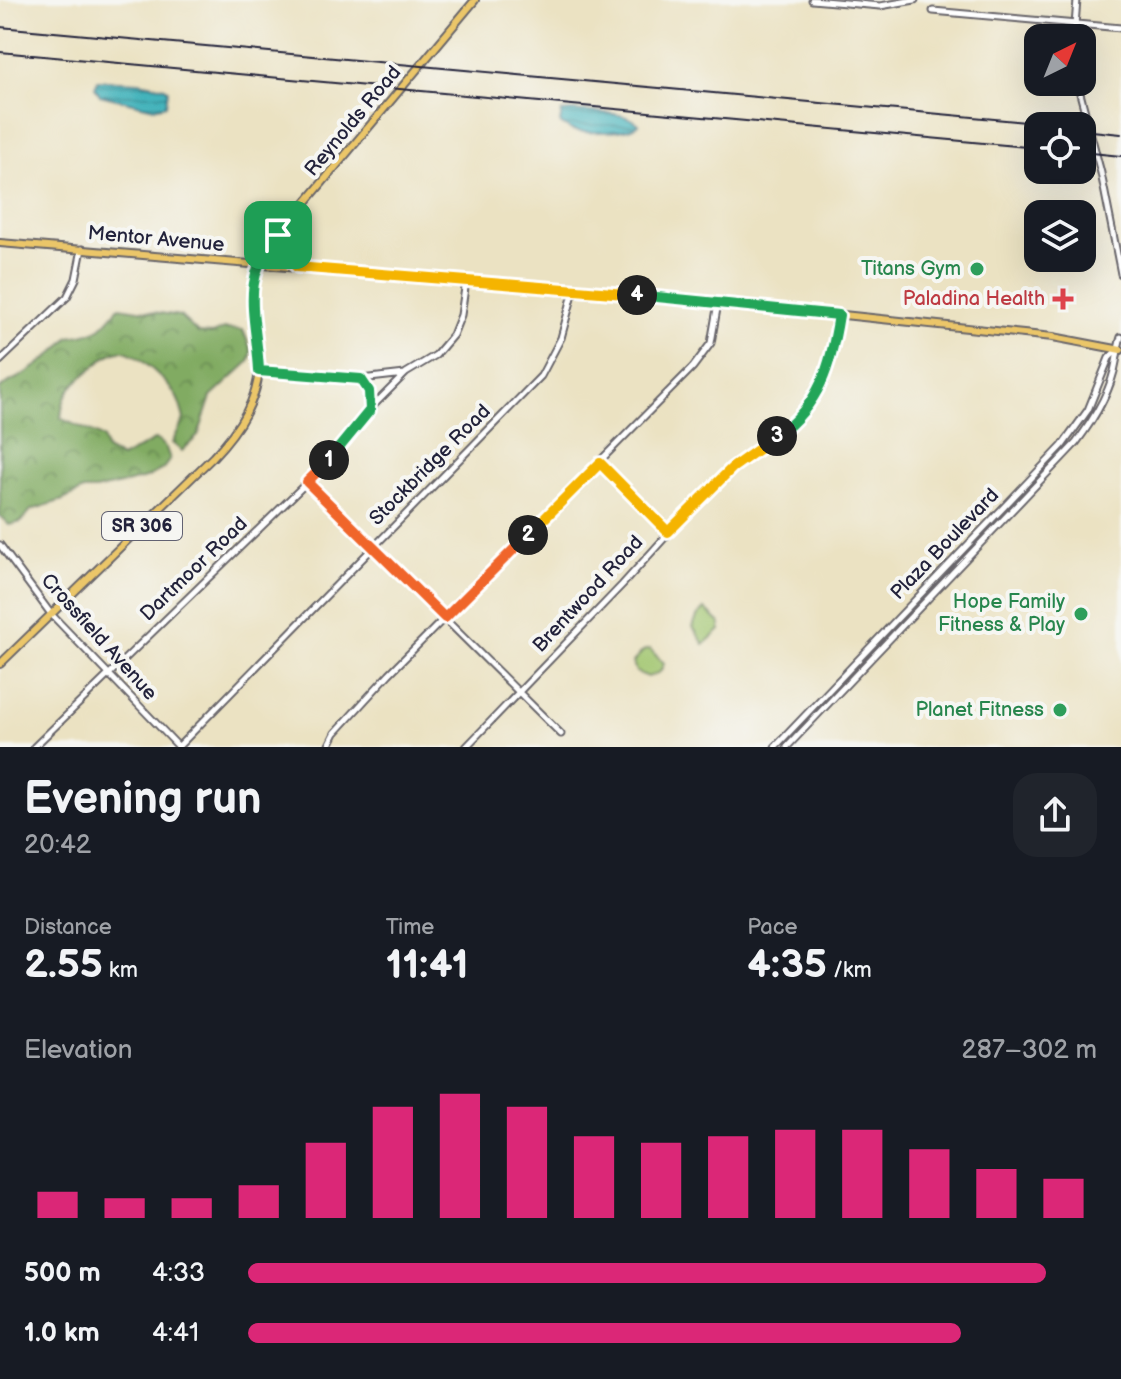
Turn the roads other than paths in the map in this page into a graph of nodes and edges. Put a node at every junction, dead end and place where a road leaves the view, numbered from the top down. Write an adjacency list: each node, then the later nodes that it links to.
1 (475, 0): 9 (main road, Reynolds Road / SR 306)
2 (812, 0): 3 (street)
3 (915, 0)
4 (1077, 0): 6 (street)
5 (933, 11): 6 (street)
6 (1075, 23): 7 (street)
7 (1121, 28)
8 (1081, 96): 14 (street)
9 (278, 235): 12 (main road, Reynolds Road / SR 306); 13 (main road)
10 (0, 243): 11 (main road, Mentor Avenue)
11 (82, 248): 12 (main road, Mentor Avenue); 21 (street)
12 (257, 264): 13 (main road, Mentor Avenue); 22 (main road, SR 306)
13 (297, 267): 15 (main road, Mentor Avenue)
14 (1121, 274)
15 (466, 281): 16 (main road, Mentor Avenue); 23 (street, Dartmoor Road)
16 (575, 289): 17 (main road, Mentor Avenue); 29 (street, Stockbridge Road)
17 (718, 303): 18 (main road, Mentor Avenue); 26 (street)
18 (839, 315): 20 (main road, Mentor Avenue); 28 (street, Brentwood Road)
19 (1121, 337): 20 (street, Plaza Boulevard)
20 (1119, 350): 41 (street, Plaza Boulevard); 42 (street, Plaza Boulevard)
21 (0, 361)
22 (259, 371): 24 (street); 31 (main road, SR 306)
23 (406, 373): 24 (street); 25 (street, Dartmoor Road)
24 (361, 379): 25 (street)
25 (370, 410): 27 (street, Dartmoor Road)
26 (600, 463): 28 (street); 32 (street)
27 (307, 482): 29 (street); 34 (street, Dartmoor Road)
28 (668, 532): 35 (street, Brentwood Road)
29 (371, 546): 32 (street); 38 (street, Stockbridge Road)
30 (1, 548): 31 (street, Crossfield Avenue)
31 (51, 614): 33 (main road, SR 306); 34 (street, Crossfield Avenue)
32 (445, 618): 35 (street); 39 (street)
33 (0, 664)
34 (109, 674): 37 (street, Dartmoor Road); 38 (street, Crossfield Avenue)
35 (517, 691): 36 (street); 40 (street, Brentwood Road)
36 (561, 734)
37 (34, 747)
38 (178, 747)
39 (328, 747)
40 (466, 747)
41 (775, 747)
42 (787, 747)

